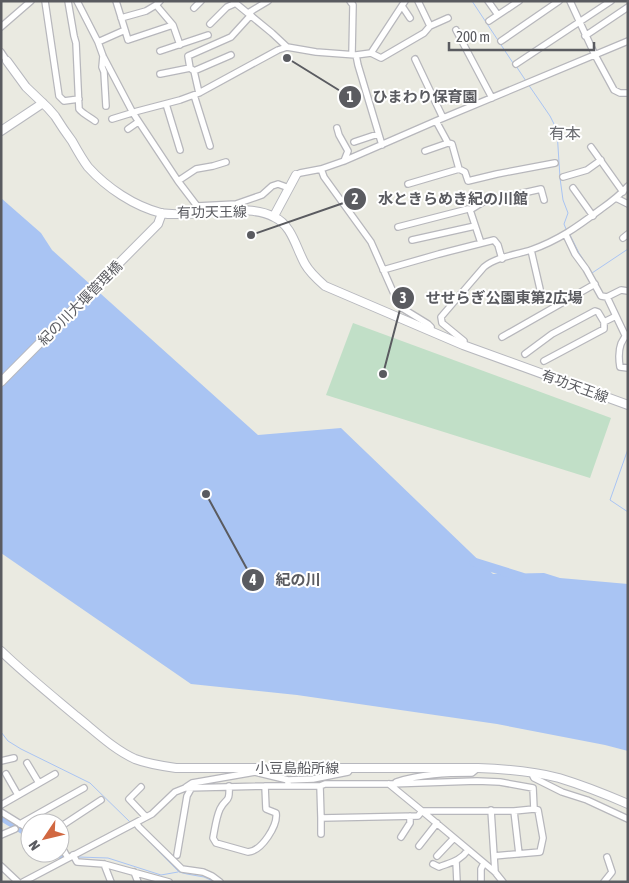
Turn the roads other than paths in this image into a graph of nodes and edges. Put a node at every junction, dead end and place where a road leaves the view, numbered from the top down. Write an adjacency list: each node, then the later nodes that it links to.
1 (31, 1): 31 (street)
2 (45, 1): 56 (street)
3 (68, 1): 56 (street)
4 (77, 1): 38 (street)
5 (116, 1): 23 (street)
6 (201, 1): 19 (street)
7 (350, 1): 44 (street)
8 (426, 1): 18 (street)
9 (488, 1): 22 (street)
10 (519, 1): 22 (street)
11 (559, 1): 36 (street)
12 (611, 1): 27 (street)
13 (234, 2): 21 (street); 28 (street)
14 (266, 2): 21 (street)
15 (572, 2): 27 (street)
16 (158, 3): 23 (street); 29 (street)
17 (403, 3): 24 (street); 43 (street)
18 (419, 3): 30 (street)
19 (194, 8)
20 (628, 8): 35 (street)
21 (249, 14): 40 (street); 51 (street)
22 (498, 15): 26 (street)
23 (121, 18): 32 (street)
24 (410, 18)
25 (448, 18): 30 (street)
26 (489, 21)
27 (580, 22): 35 (street); 50 (street)
28 (210, 24)
29 (173, 25): 32 (street); 39 (street)
30 (430, 26): 43 (street)
31 (1, 27)
32 (125, 30): 38 (street)
33 (456, 30): 55 (street)
34 (208, 35): 39 (street)
35 (585, 36): 46 (street)
36 (501, 40)
37 (628, 41): 46 (street)
38 (98, 42): 47 (street)
39 (180, 45): 41 (street)
40 (287, 47): 44 (street); 54 (street)
41 (160, 51)
42 (1, 52): 49 (street)
43 (371, 53): 44 (street)
44 (354, 54): 69 (street)
45 (231, 55): 51 (street)
46 (595, 55): 53 (street); 55 (street)
47 (103, 56): 59 (street); 60 (street)
48 (415, 59): 61 (street)
49 (7, 61): 57 (main road, 有功天王線)
50 (516, 64)
51 (192, 69): 52 (street); 54 (street)
52 (160, 74)
53 (628, 93)
54 (197, 94): 58 (street); 73 (street)
55 (492, 98): 61 (street)
56 (79, 99): 63 (street)
57 (43, 103): 68 (main road); 95 (main road, 有功天王線)
58 (166, 104): 60 (street); 75 (street)
59 (106, 106)
60 (133, 113): 62 (street); 65 (street)
61 (443, 118): 64 (street)
62 (112, 119)
63 (95, 121)
64 (436, 121): 71 (street); 72 (street)
65 (138, 122): 67 (street); 85 (street)
66 (337, 128): 78 (street)
67 (128, 129)
68 (1, 131)
69 (378, 134): 70 (street); 72 (street)
70 (354, 142)
71 (448, 143): 76 (street); 82 (street)
72 (382, 145): 78 (street)
73 (210, 146)
74 (592, 147): 77 (street)
75 (180, 150)
76 (425, 151)
77 (601, 160): 84 (street); 90 (street)
78 (344, 161): 81 (street)
79 (226, 162): 85 (street)
80 (555, 163): 82 (street)
81 (321, 169): 83 (street); 105 (street)
82 (459, 169): 86 (street)
83 (296, 176): 88 (main road)
84 (563, 177)
85 (178, 181): 88 (street)
86 (408, 184)
87 (628, 186): 90 (street)
88 (289, 188): 96 (main road)
89 (573, 188): 97 (street)
90 (623, 192): 91 (street)
91 (616, 198): 93 (street); 97 (street)
92 (544, 200): 94 (street)
93 (628, 204)
94 (470, 210): 98 (street); 99 (street)
95 (162, 213): 96 (main road, 有功天王線); 119 (main road, 紀の川大堰管理橋)
96 (274, 216): 115 (main road, 有功天王線)
97 (593, 216): 100 (street)
98 (475, 226): 101 (street); 102 (street)
99 (398, 227)
100 (568, 233): 103 (street); 106 (street)
101 (412, 240)
102 (481, 243): 104 (street); 105 (street)
103 (531, 250): 104 (street); 107 (street)
104 (502, 258): 115 (street)
105 (383, 270): 112 (street)
106 (595, 284): 109 (street); 114 (street)
107 (540, 290)
108 (628, 291): 109 (street)
109 (607, 297): 110 (street)
110 (616, 316): 111 (street); 113 (street)
111 (604, 322): 116 (street); 117 (street)
112 (430, 327)
113 (627, 334): 118 (street)
114 (502, 337)
115 (464, 345): 120 (main road, 有功天王線)
116 (525, 354)
117 (544, 360)
118 (628, 368)
119 (1, 382)
120 (628, 405)
121 (1, 651): 127 (main road, 小豆島船所線)
122 (14, 758): 123 (street)
123 (1, 761)
124 (27, 763): 131 (street)
125 (351, 768): 126 (main road, 小豆島船所線); 127 (main road, 小豆島船所線); 132 (street)
126 (478, 768): 128 (main road, 小豆島船所線); 133 (street)
127 (255, 770): 132 (street); 140 (street)
128 (534, 773): 145 (main road, 小豆島船所線); 156 (street)
129 (6, 774): 142 (street)
130 (55, 774): 131 (street)
131 (38, 783): 142 (street)
132 (288, 783): 135 (street); 136 (street)
133 (389, 784): 136 (street); 147 (street); 148 (street)
134 (229, 786): 135 (street); 135 (street); 138 (street)
135 (265, 786)
136 (320, 786): 155 (street)
137 (141, 787): 154 (street)
138 (192, 787): 140 (street); 143 (street)
139 (84, 788): 152 (street)
140 (185, 788): 141 (street)
141 (175, 792): 143 (street); 154 (street)
142 (18, 795): 146 (street)
143 (187, 796): 169 (street)
144 (101, 800): 157 (street)
145 (628, 804)
146 (1, 805)
147 (534, 809): 150 (street); 168 (street)
148 (422, 810): 149 (street); 153 (street); 158 (street)
149 (490, 810): 150 (street); 171 (street)
150 (514, 811): 168 (street)
151 (1, 812): 159 (street)
152 (40, 813)
153 (410, 816): 155 (street); 164 (street)
154 (146, 817): 160 (street)
155 (321, 818): 162 (street)
156 (628, 819)
157 (70, 820)
158 (437, 823): 165 (street); 166 (street)
159 (20, 824)
160 (133, 824): 172 (street); 186 (street)
161 (15, 829): 163 (street)
162 (321, 834)
163 (1, 835)
164 (401, 836)
165 (454, 838): 167 (street); 170 (street)
166 (419, 846)
167 (468, 850): 174 (street); 175 (street)
168 (519, 854): 171 (street)
169 (177, 855)
170 (437, 856)
171 (494, 856): 180 (street)
172 (71, 857): 176 (street); 182 (street)
173 (607, 857): 190 (street)
174 (456, 861): 177 (street); 187 (street)
175 (484, 863): 180 (street); 188 (street)
176 (104, 864): 179 (street); 183 (street)
177 (434, 864)
178 (1, 866): 181 (street)
179 (134, 872): 184 (street); 185 (street)
180 (495, 872): 189 (street)
181 (18, 882)
182 (23, 882)
183 (111, 882)
184 (138, 882)
185 (169, 882)
186 (220, 882)
187 (456, 882)
188 (481, 882)
189 (503, 882)
190 (604, 882)

